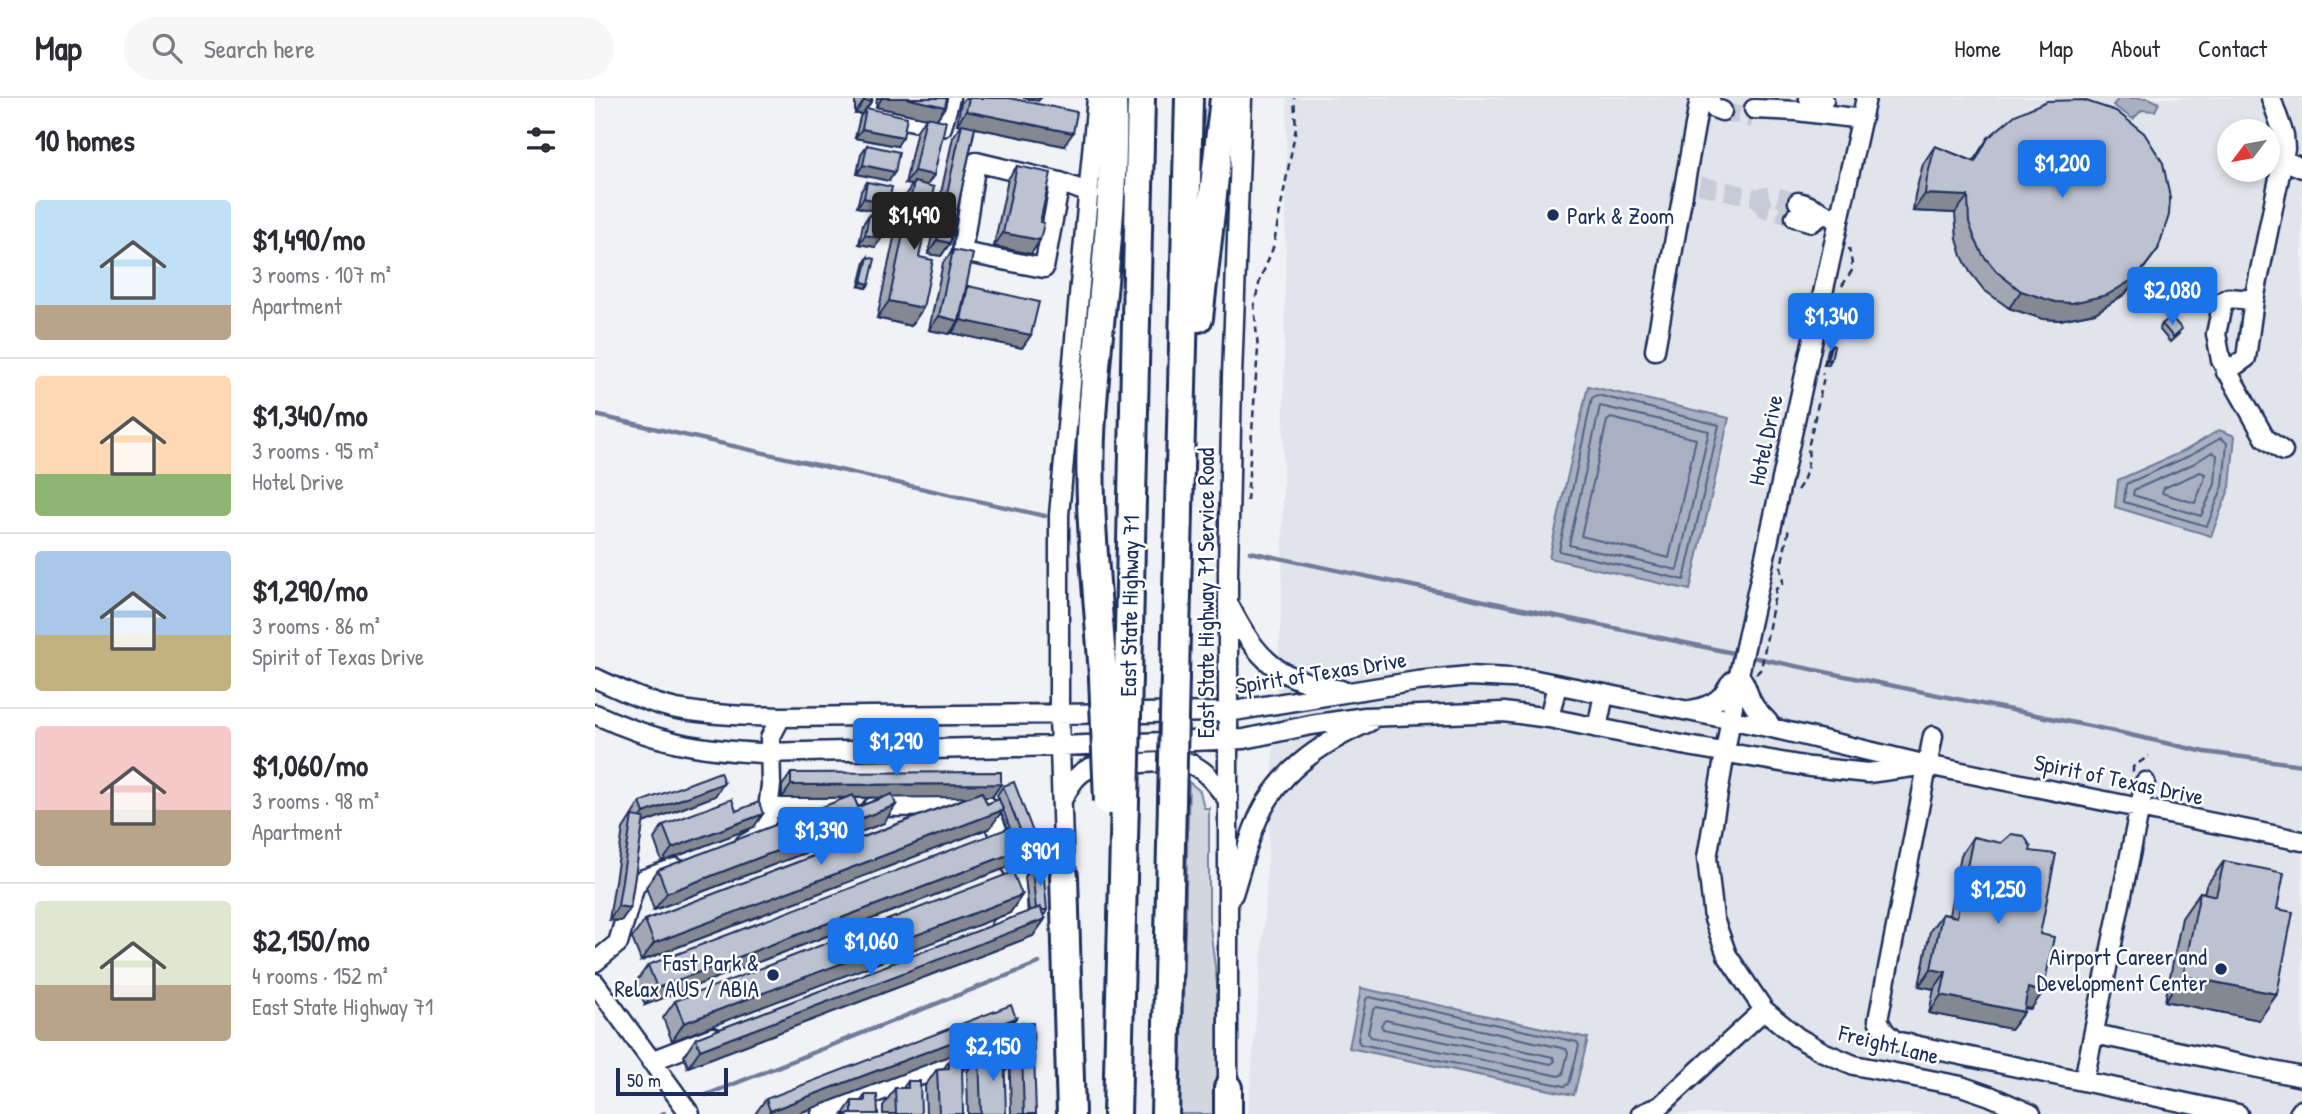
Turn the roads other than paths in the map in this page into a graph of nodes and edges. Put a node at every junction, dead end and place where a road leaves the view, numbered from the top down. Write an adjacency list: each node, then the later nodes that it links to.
1 (873, 98): 2 (street)
2 (950, 98)
3 (1097, 98): 17 (street)
4 (1113, 98): 32 (highway)
5 (1142, 98): 32 (highway, East State Highway 71)
6 (1182, 98): 18 (highway)
7 (1189, 98): 18 (highway, East State Highway 71)
8 (1224, 98): 28 (highway)
9 (1242, 98): 30 (street, East State Highway 71 Service Road)
10 (1700, 98): 26 (street)
11 (1866, 98): 16 (street, Hotel Drive)
12 (2270, 98): 19 (street)
13 (1818, 99): 16 (street)
14 (1763, 108): 16 (street)
15 (1073, 115): 17 (street)
16 (1854, 117): 24 (street, Hotel Drive)
17 (1095, 124): 22 (street)
18 (1188, 153): 28 (highway, East State Highway 71)
19 (2283, 160): 20 (street); 25 (street)
20 (2302, 168)
21 (1060, 182): 21 (street); 22 (street)
22 (1089, 193): 40 (street)
23 (1797, 210): 24 (street)
24 (1831, 218): 31 (street, Hotel Drive)
25 (2254, 300): 27 (street); 27 (street)
26 (1655, 350)
27 (2226, 372): 29 (street)
28 (1183, 373): 78 (highway, East State Highway 71, bridge)
29 (2283, 452)
30 (1228, 604): 35 (street); 38 (street, East State Highway 71 Service Road)
31 (1740, 670): 37 (street); 44 (street, Hotel Drive); 46 (street)
32 (1116, 677): 77 (highway, bridge)
33 (595, 678): 41 (street, Spirit of Texas Drive)
34 (1557, 685): 35 (street, Spirit of Texas Drive); 36 (street, Spirit of Texas Drive); 43 (street)
35 (1354, 692): 38 (street, Spirit of Texas Drive)
36 (1604, 694): 37 (street, Spirit of Texas Drive); 45 (street)
37 (1687, 710): 44 (street, Spirit of Texas Drive)
38 (1228, 712): 40 (street, Spirit of Texas Drive); 48 (street, East State Highway 71 Service Road)
39 (595, 714): 50 (street, Spirit of Texas Drive)
40 (1059, 715): 41 (street, Spirit of Texas Drive); 49 (street)
41 (781, 717): 50 (street)
42 (1380, 718): 43 (street, Spirit of Texas Drive); 48 (street, Spirit of Texas Drive); 62 (street)
43 (1549, 718): 45 (street, Spirit of Texas Drive)
44 (1732, 720): 46 (street, Spirit of Texas Drive); 51 (street, Hotel Drive)
45 (1597, 728): 51 (street, Spirit of Texas Drive)
46 (1772, 728): 52 (street, Spirit of Texas Drive)
47 (1933, 736): 52 (street)
48 (1228, 739): 49 (street, Spirit of Texas Drive); 55 (street, East State Highway 71 Service Road)
49 (1060, 746): 50 (street, Spirit of Texas Drive); 54 (street)
50 (770, 752): 56 (street)
51 (1726, 753): 52 (street, Spirit of Texas Drive); 66 (street, Freight Lane)
52 (1927, 765): 57 (street, Spirit of Texas Drive); 72 (street)
53 (2145, 782): 57 (street)
54 (1062, 800): 55 (street); 61 (street)
55 (1228, 800): 62 (street, East State Highway 71 Service Road)
56 (768, 808): 59 (street); 63 (street)
57 (2140, 809): 58 (street, Spirit of Texas Drive); 68 (street)
58 (2302, 841)
59 (728, 851)
60 (692, 863): 64 (street)
61 (1064, 876): 76 (highway)
62 (1227, 907): 73 (street, East State Highway 71 Service Road)
63 (980, 935)
64 (595, 962)
65 (595, 984): 69 (street)
66 (1764, 1010): 80 (street); 81 (street, Freight Lane)
67 (727, 1032): 69 (street)
68 (2094, 1034): 70 (street); 72 (street)
69 (651, 1061): 74 (street)
70 (2302, 1077)
71 (1001, 1080): 75 (street)
72 (2084, 1080): 82 (street)
73 (1228, 1088): 79 (highway)
74 (690, 1114)
75 (821, 1114)
76 (1071, 1114)
77 (1117, 1114)
78 (1165, 1114)
79 (1228, 1114)
80 (1641, 1114)
81 (2031, 1114)
82 (2238, 1114)

